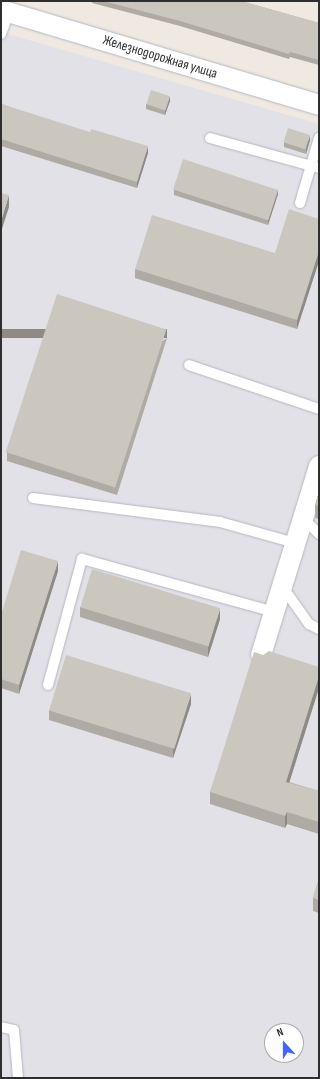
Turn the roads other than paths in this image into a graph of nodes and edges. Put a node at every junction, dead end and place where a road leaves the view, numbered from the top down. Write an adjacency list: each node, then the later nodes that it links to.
1 (5, 11): 2 (lane); 3 (street, Железнодорожная улица)
2 (1, 34)
3 (319, 105)
4 (210, 138): 6 (lane)
5 (319, 138): 6 (lane)
6 (315, 167): 7 (lane)
7 (300, 202)
8 (189, 365): 9 (lane)
9 (319, 409)
10 (319, 466): 12 (street)
11 (33, 498): 14 (lane)
12 (303, 518): 13 (lane); 14 (street)
13 (319, 534)
14 (295, 543): 15 (street)
15 (282, 586): 16 (street); 17 (lane)
16 (274, 612): 18 (street); 19 (lane)
17 (319, 629)
18 (261, 655)
19 (48, 685)
20 (1, 1026): 21 (lane)
21 (18, 1078)

